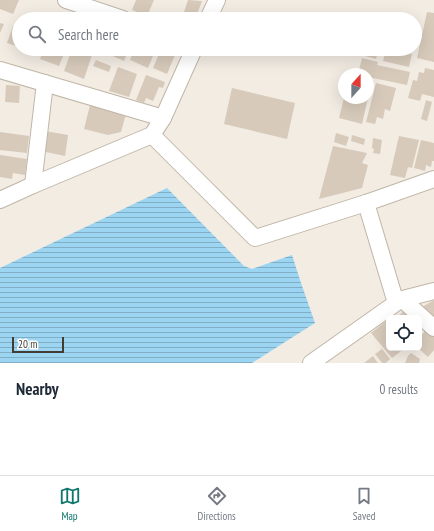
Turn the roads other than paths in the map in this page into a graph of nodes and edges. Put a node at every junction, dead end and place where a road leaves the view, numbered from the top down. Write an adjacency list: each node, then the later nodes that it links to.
1 (66, 0): 3 (street)
2 (217, 0): 4 (street)
3 (103, 12)
4 (211, 12)
5 (191, 56): 8 (street)
6 (0, 70): 7 (street)
7 (45, 83): 8 (street); 11 (street)
8 (163, 118): 9 (street)
9 (152, 135): 11 (street); 13 (street)
10 (434, 179): 13 (street)
11 (33, 185): 12 (street)
12 (0, 200)
13 (366, 203): 15 (street)
14 (434, 291): 15 (street)
15 (399, 300): 16 (street); 17 (street)
16 (434, 328)
17 (311, 363)

